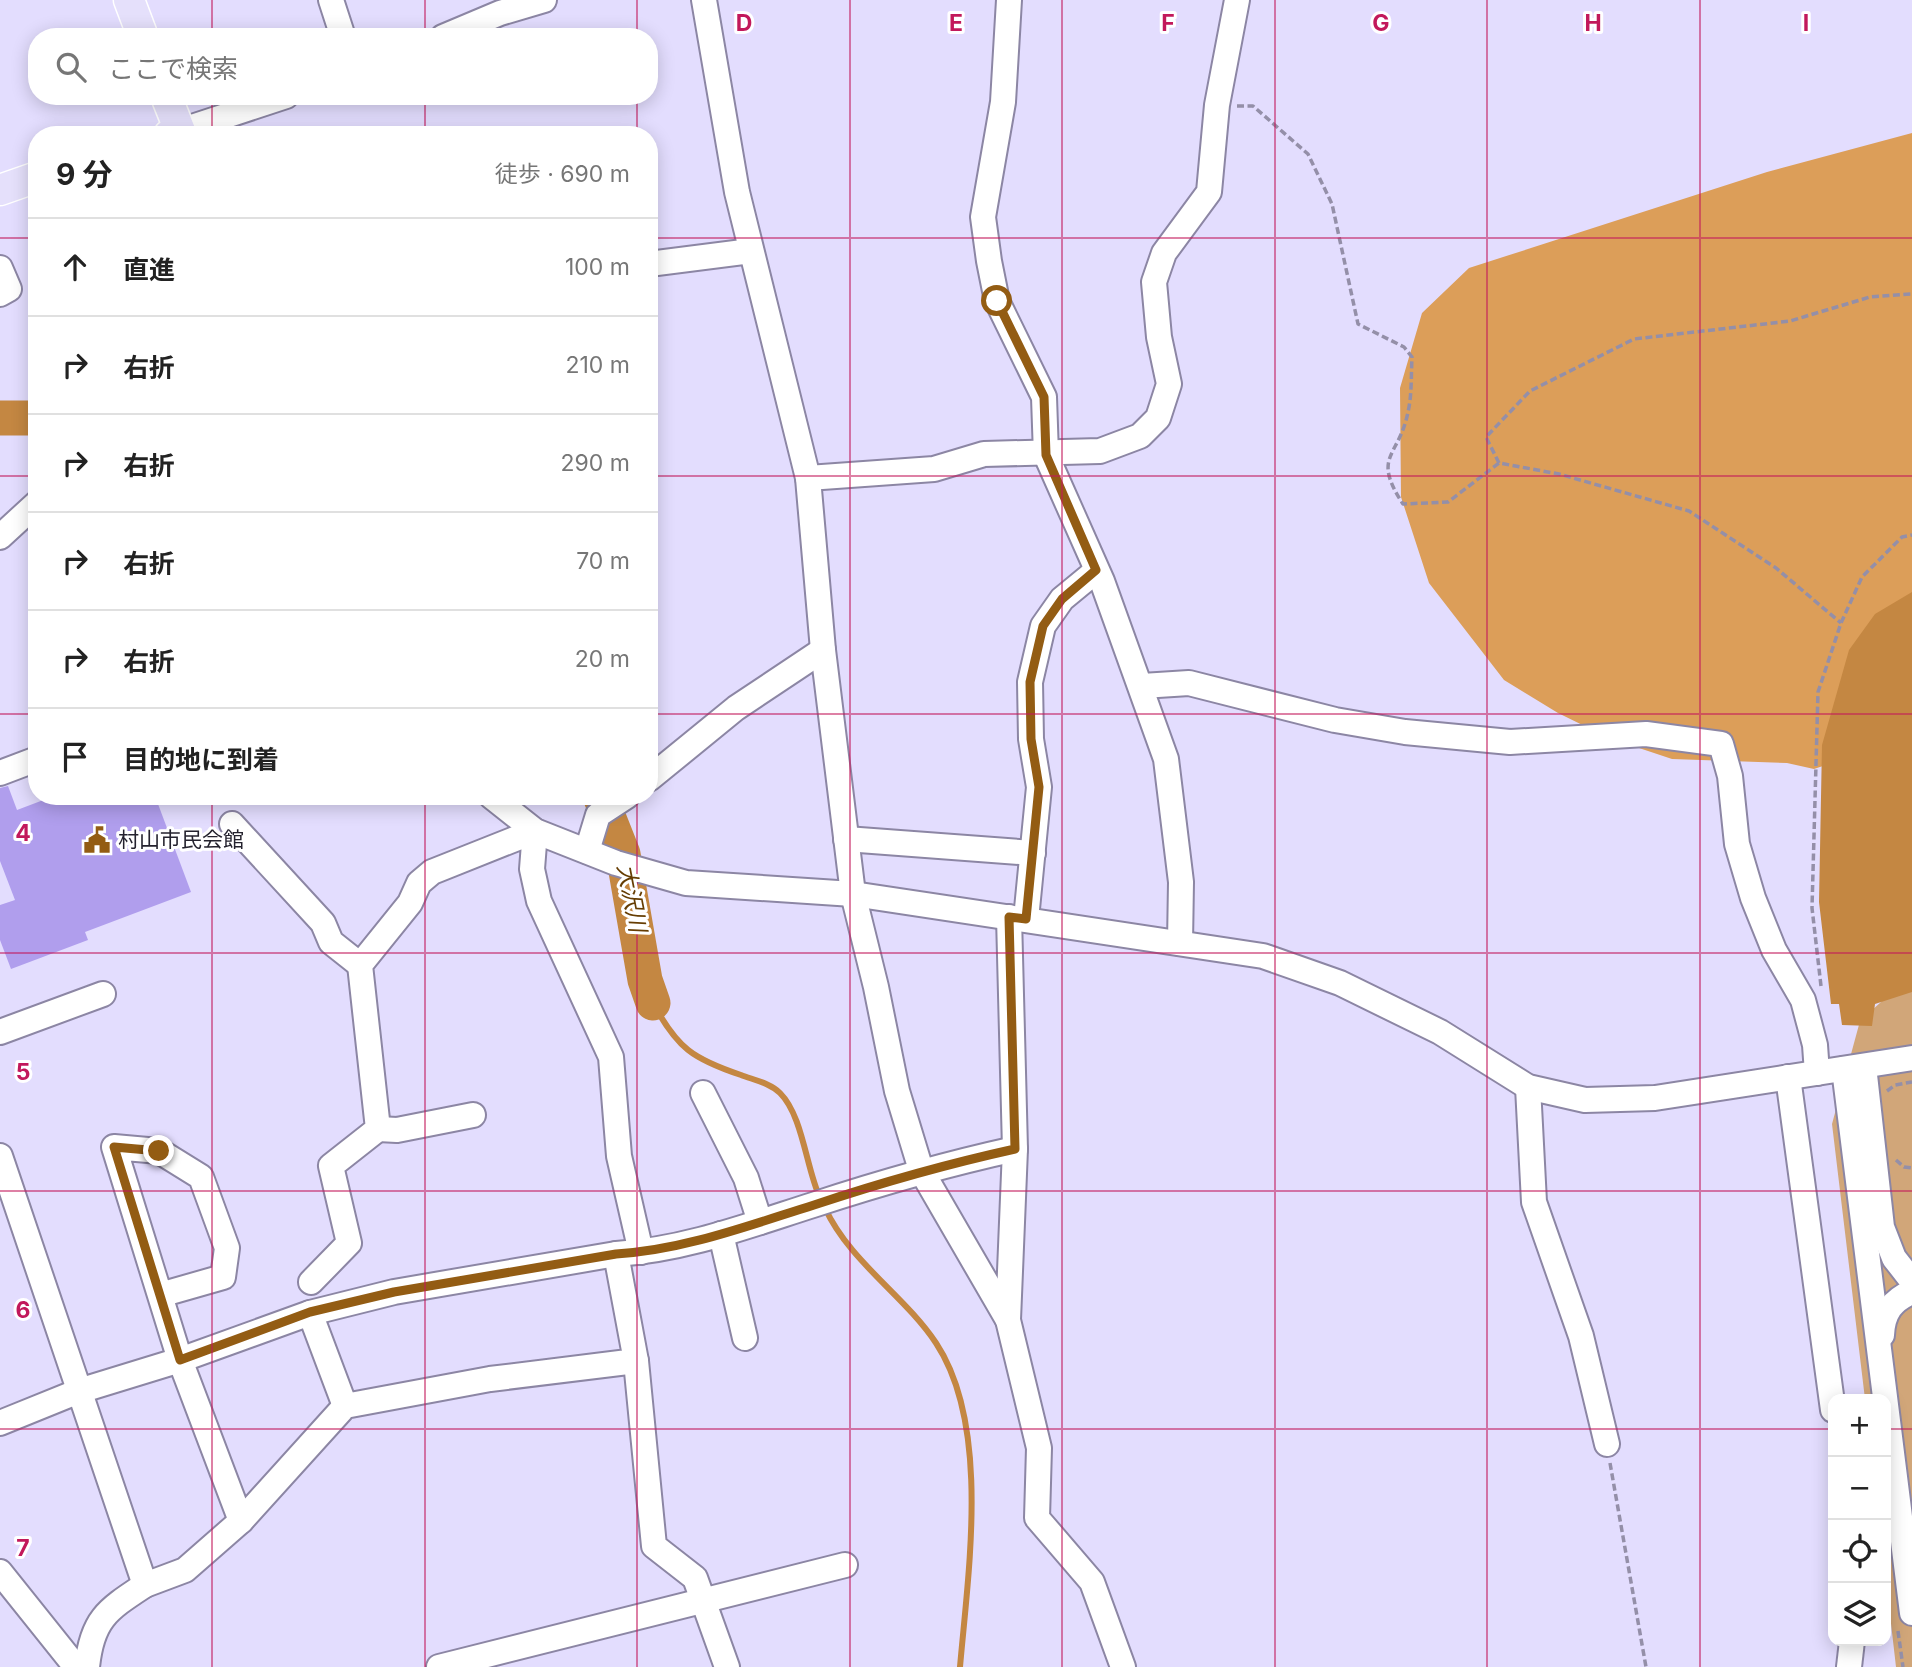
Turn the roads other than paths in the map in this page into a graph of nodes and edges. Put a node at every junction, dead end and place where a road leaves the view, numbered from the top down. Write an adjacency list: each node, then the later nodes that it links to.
1 (129, 0): 8 (main road)
2 (331, 0): 9 (street)
3 (544, 0): 7 (street)
4 (704, 0): 17 (street)
5 (1009, 0): 21 (street)
6 (1237, 0): 21 (street)
7 (498, 7): 10 (street)
8 (140, 28)
9 (340, 28)
10 (460, 28)
11 (168, 105): 13 (main road)
12 (260, 105): 14 (street)
13 (174, 126)
14 (199, 126)
15 (28, 180): 16 (main road)
16 (0, 190)
17 (751, 251): 18 (street); 22 (street)
18 (658, 263)
19 (0, 268): 20 (street)
20 (0, 294)
21 (1046, 455): 22 (street); 25 (street)
22 (808, 478): 26 (street)
23 (28, 511): 24 (street)
24 (0, 537)
25 (1096, 570): 27 (street); 37 (street)
26 (823, 650): 29 (street); 35 (street)
27 (1142, 685): 40 (street); 46 (street)
28 (28, 762): 30 (street)
29 (658, 772)
30 (0, 773)
31 (502, 805): 34 (street)
32 (612, 807): 36 (street)
33 (232, 824): 41 (street)
34 (535, 831): 36 (street); 41 (street); 58 (street)
35 (846, 839): 37 (street); 38 (street)
36 (587, 851): 38 (street)
37 (1033, 853): 39 (street)
38 (853, 894): 39 (street); 54 (street)
39 (1018, 918): 40 (street); 52 (street)
40 (1181, 943): 48 (street)
41 (360, 965): 51 (street)
42 (103, 994): 43 (street)
43 (0, 1032)
44 (1912, 1058): 45 (street)
45 (1854, 1067): 46 (street); 59 (street); 67 (street)
46 (1817, 1073): 47 (street)
47 (1788, 1077): 48 (street); 70 (street)
48 (1528, 1087): 73 (street)
49 (703, 1093): 56 (street)
50 (473, 1115): 51 (street)
51 (377, 1129): 60 (street)
52 (1015, 1149): 54 (street); 64 (street)
53 (0, 1156): 55 (street)
54 (921, 1170): 56 (street); 64 (street)
55 (6, 1191): 69 (street)
56 (760, 1222): 57 (street)
57 (721, 1234): 58 (street); 65 (street)
58 (628, 1253): 63 (street); 68 (street)
59 (1912, 1281)
60 (311, 1282)
61 (1912, 1292): 67 (street)
62 (160, 1295): 62 (street); 66 (street)
63 (310, 1312): 66 (street); 71 (street)
64 (1008, 1320): 85 (street)
65 (746, 1338)
66 (180, 1360): 69 (street); 74 (street)
67 (1881, 1360): 79 (street)
68 (636, 1361): 71 (street); 78 (street)
69 (79, 1391): 72 (street); 77 (street)
70 (1831, 1394)
71 (345, 1406): 74 (street)
72 (0, 1423)
73 (1607, 1444)
74 (242, 1521): 77 (street)
75 (845, 1565): 78 (street)
76 (0, 1572): 81 (street)
77 (145, 1585): 82 (street)
78 (704, 1601): 83 (street); 84 (street)
79 (1912, 1613)
80 (1851, 1646): 86 (street)
81 (76, 1667)
82 (87, 1667)
83 (439, 1667)
84 (727, 1667)
85 (1123, 1667)
86 (1849, 1667)

